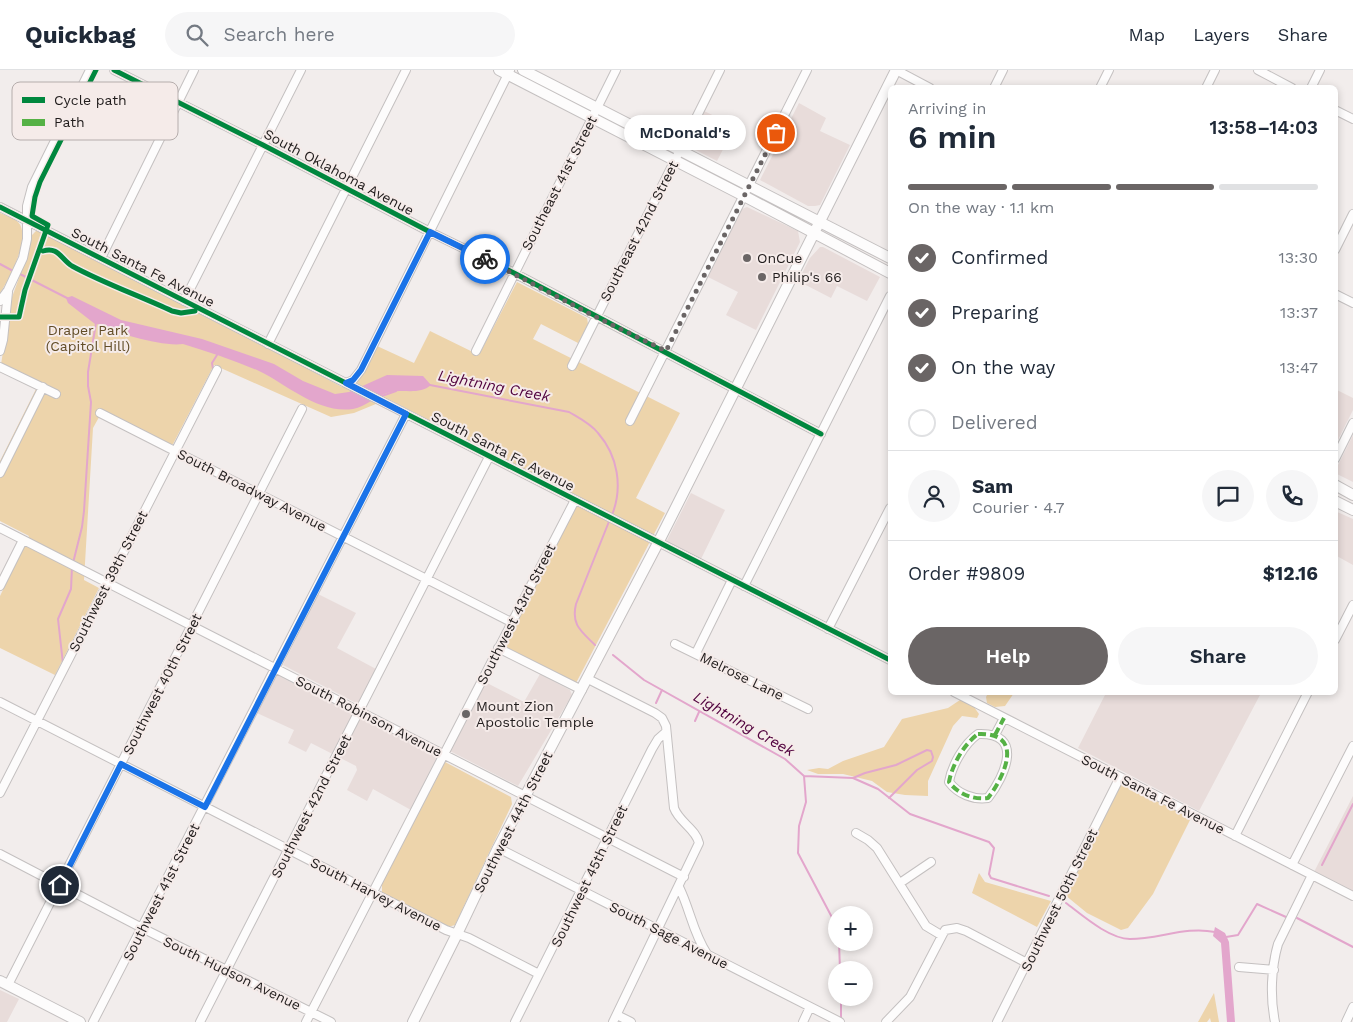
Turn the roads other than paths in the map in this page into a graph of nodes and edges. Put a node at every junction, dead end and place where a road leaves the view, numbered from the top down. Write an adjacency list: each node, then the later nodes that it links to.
1 (90, 70): 17 (street)
2 (114, 70): 18 (street, South Oklahoma Avenue)
3 (194, 70): 27 (street)
4 (301, 70): 34 (street)
5 (406, 70): 38 (street)
6 (523, 70): 28 (main road)
7 (616, 70): 28 (street, Southeast 41st Street)
8 (720, 70): 35 (street, Southeast 42nd Street)
9 (807, 70): 37 (street)
10 (896, 70): 19 (main road, Southwest 44th Street); 20 (street)
11 (1003, 70): 21 (street)
12 (1109, 70): 22 (street)
13 (1215, 70): 23 (street)
14 (1258, 70): 24 (street)
15 (1320, 70): 25 (street)
16 (506, 72): 30 (main road); 44 (street)
17 (84, 82)
18 (137, 82)
19 (888, 85)
20 (924, 85)
21 (996, 85)
22 (1102, 85)
23 (1208, 85)
24 (1286, 85)
25 (1312, 85)
26 (888, 86): 43 (main road, Southwest 44th Street)
27 (178, 103): 34 (street, South Oklahoma Avenue)
28 (597, 108): 30 (street, Southeast 41st Street); 35 (main road)
29 (1338, 112): 31 (street)
30 (592, 118): 36 (main road); 50 (street, Southeast 41st Street)
31 (1353, 119)
32 (54, 140): 42 (street)
33 (160, 140): 48 (street)
34 (263, 145): 38 (street, South Oklahoma Avenue); 55 (street)
35 (680, 150): 36 (street, Southeast 42nd Street); 37 (main road)
36 (675, 160): 39 (main road); 57 (street, Southeast 42nd Street)
37 (749, 186): 39 (street); 43 (main road)
38 (347, 188): 44 (street, South Oklahoma Avenue); 58 (street)
39 (744, 196): 45 (main road); 61 (street)
40 (0, 207): 42 (street, South Santa Fe Avenue)
41 (1353, 214): 46 (street)
42 (26, 220): 48 (street, South Santa Fe Avenue); 51 (street)
43 (820, 222): 45 (main road, Southwest 44th Street); 47 (main road)
44 (430, 232): 50 (street, South Oklahoma Avenue); 65 (street)
45 (814, 232): 49 (main road); 67 (main road, Southwest 44th Street)
46 (1338, 244)
47 (888, 257)
48 (101, 258): 55 (street, South Santa Fe Avenue)
49 (888, 272)
50 (514, 273): 57 (street, South Oklahoma Avenue); 60 (street, Southeast 41st Street)
51 (8, 290): 54 (street); 59 (street)
52 (1338, 296): 56 (street)
53 (888, 300): 74 (street)
54 (0, 301)
55 (184, 301): 58 (street, South Santa Fe Avenue)
56 (1353, 303)
57 (596, 317): 61 (street, South Oklahoma Avenue); 62 (street, Southeast 42nd Street)
58 (268, 344): 65 (street, South Santa Fe Avenue)
59 (0, 351)
60 (476, 351)
61 (666, 351): 67 (street, South Oklahoma Avenue); 72 (street)
62 (572, 366)
63 (0, 367): 66 (street)
64 (217, 370): 75 (street, Southwest 39th Street)
65 (346, 383): 71 (street, South Santa Fe Avenue)
66 (43, 388): 68 (street); 78 (street)
67 (735, 389): 74 (street, South Oklahoma Avenue); 89 (main road, Southwest 44th Street)
68 (56, 394)
69 (302, 409): 80 (street, Southwest 40th Street)
70 (100, 413): 75 (street, South Broadway Avenue)
71 (406, 414): 77 (street, South Santa Fe Avenue); 87 (street, Southwest 41st Street)
72 (630, 422)
73 (1353, 423): 76 (street)
74 (821, 434): 94 (street)
75 (174, 451): 80 (street, South Broadway Avenue); 92 (street, Southwest 39th Street)
76 (1338, 453)
77 (490, 457): 82 (street, South Santa Fe Avenue); 90 (street, Southwest 42nd Street)
78 (0, 473)
79 (1338, 487): 81 (main road)
80 (258, 494): 87 (street, South Broadway Avenue); 97 (street, Southwest 40th Street)
81 (1353, 495)
82 (575, 500): 89 (street, South Santa Fe Avenue); 96 (street, Southwest 43rd Street)
83 (1338, 502): 84 (main road)
84 (1353, 510)
85 (888, 512): 98 (street)
86 (0, 528): 88 (street, South Robinson Avenue)
87 (343, 537): 90 (street, South Broadway Avenue); 104 (street, Southwest 41st Street)
88 (23, 540): 92 (street, South Robinson Avenue); 93 (street)
89 (658, 543): 91 (street, South Santa Fe Avenue); 105 (main road, Southwest 44th Street)
90 (427, 580): 96 (street, South Broadway Avenue); 111 (street, Southwest 42nd Street)
91 (732, 580): 94 (street, South Santa Fe Avenue); 102 (street)
92 (108, 583): 97 (street, South Robinson Avenue); 113 (street, Southwest 39th Street)
93 (0, 586)
94 (744, 586): 98 (street, South Santa Fe Avenue)
95 (1353, 605): 99 (street)
96 (511, 622): 101 (street, Southwest 43rd Street)
97 (192, 626): 104 (street, South Robinson Avenue); 118 (street, Southwest 40th Street)
98 (828, 629): 103 (street, South Santa Fe Avenue)
99 (1338, 634)
100 (675, 644): 102 (street, Melrose Lane)
101 (498, 648): 106 (street); 117 (street, Southwest 43rd Street)
102 (696, 653): 110 (street, Melrose Lane)
103 (888, 659)
104 (276, 669): 111 (street, South Robinson Avenue); 122 (street, Southwest 41st Street)
105 (588, 679): 106 (main road, Southwest 44th Street); 114 (street)
106 (582, 690): 121 (main road, Southwest 44th Street)
107 (960, 695): 112 (street, South Santa Fe Avenue)
108 (1306, 695): 124 (street)
109 (0, 702): 113 (street, South Harvey Avenue)
110 (808, 709)
111 (359, 712): 117 (street, South Robinson Avenue); 127 (street, Southwest 42nd Street)
112 (1004, 718): 115 (street); 119 (street, South Santa Fe Avenue)
113 (36, 721): 118 (street, South Harvey Avenue); 120 (street, Southwest 39th Street)
114 (666, 732): 125 (street, Southwest 45th Street); 132 (street)
115 (995, 736): 115 (street)
116 (1353, 746): 130 (street)
117 (443, 754): 121 (street, South Robinson Avenue); 137 (street, Southwest 43rd Street)
118 (121, 764): 122 (street, South Harvey Avenue); 134 (street, Southwest 40th Street)
119 (1120, 777): 124 (street, South Santa Fe Avenue); 144 (street, Southwest 50th Street)
120 (0, 793)
121 (525, 796): 125 (street, South Robinson Avenue); 126 (main road, Southwest 44th Street)
122 (205, 807): 127 (street, South Harvey Avenue); 139 (street, Southwest 41st Street)
123 (856, 833): 133 (street)
124 (1235, 836): 130 (street, South Santa Fe Avenue)
125 (607, 837): 132 (street, South Robinson Avenue); 136 (street, Southwest 45th Street)
126 (498, 848): 136 (street, South Sage Avenue); 141 (main road, Southwest 44th Street)
127 (289, 849): 137 (street, South Harvey Avenue); 146 (street, Southwest 42nd Street)
128 (0, 854): 134 (street, South Hudson Avenue)
129 (931, 862): 133 (street)
130 (1292, 865): 131 (street, South Santa Fe Avenue)
131 (1312, 875): 138 (street, South Santa Fe Avenue); 147 (street)
132 (684, 877): 135 (street)
133 (900, 883): 142 (street)
134 (60, 885): 139 (street, South Hudson Avenue); 149 (street, Southwest 40th Street)
135 (679, 887): 140 (street); 143 (street)
136 (581, 890): 140 (street, South Sage Avenue); 148 (street, Southwest 45th Street)
137 (373, 893): 141 (street, South Harvey Avenue); 152 (street, Southwest 43rd Street)
138 (1353, 896)
139 (142, 928): 146 (street, South Hudson Avenue); 155 (street, Southwest 41st Street)
140 (657, 930): 143 (street, South Sage Avenue); 153 (street)
141 (457, 934): 148 (street, South Harvey Avenue); 159 (main road, Southwest 44th Street)
142 (941, 935): 144 (street); 164 (street)
143 (707, 954): 150 (street, South Sage Avenue)
144 (1027, 963): 165 (street, Southwest 50th Street)
145 (1239, 967): 147 (street)
146 (227, 970): 152 (street, South Hudson Avenue); 156 (street, Southwest 42nd Street)
147 (1274, 970): 166 (street)
148 (540, 974): 160 (street, Southwest 45th Street)
149 (4, 983): 154 (main road)
150 (810, 1006): 162 (street); 163 (street, South Sage Avenue)
151 (1353, 1008): 167 (street)
152 (311, 1012): 157 (street, Southwest 43rd Street); 158 (street, South Hudson Avenue)
153 (615, 1018): 161 (street)
154 (80, 1022)
155 (93, 1022)
156 (200, 1022)
157 (306, 1022)
158 (330, 1022)
159 (413, 1022)
160 (515, 1022)
161 (631, 1022)
162 (803, 1022)
163 (840, 1022)
164 (886, 1022)
165 (997, 1022)
166 (1275, 1022)
167 (1346, 1022)

